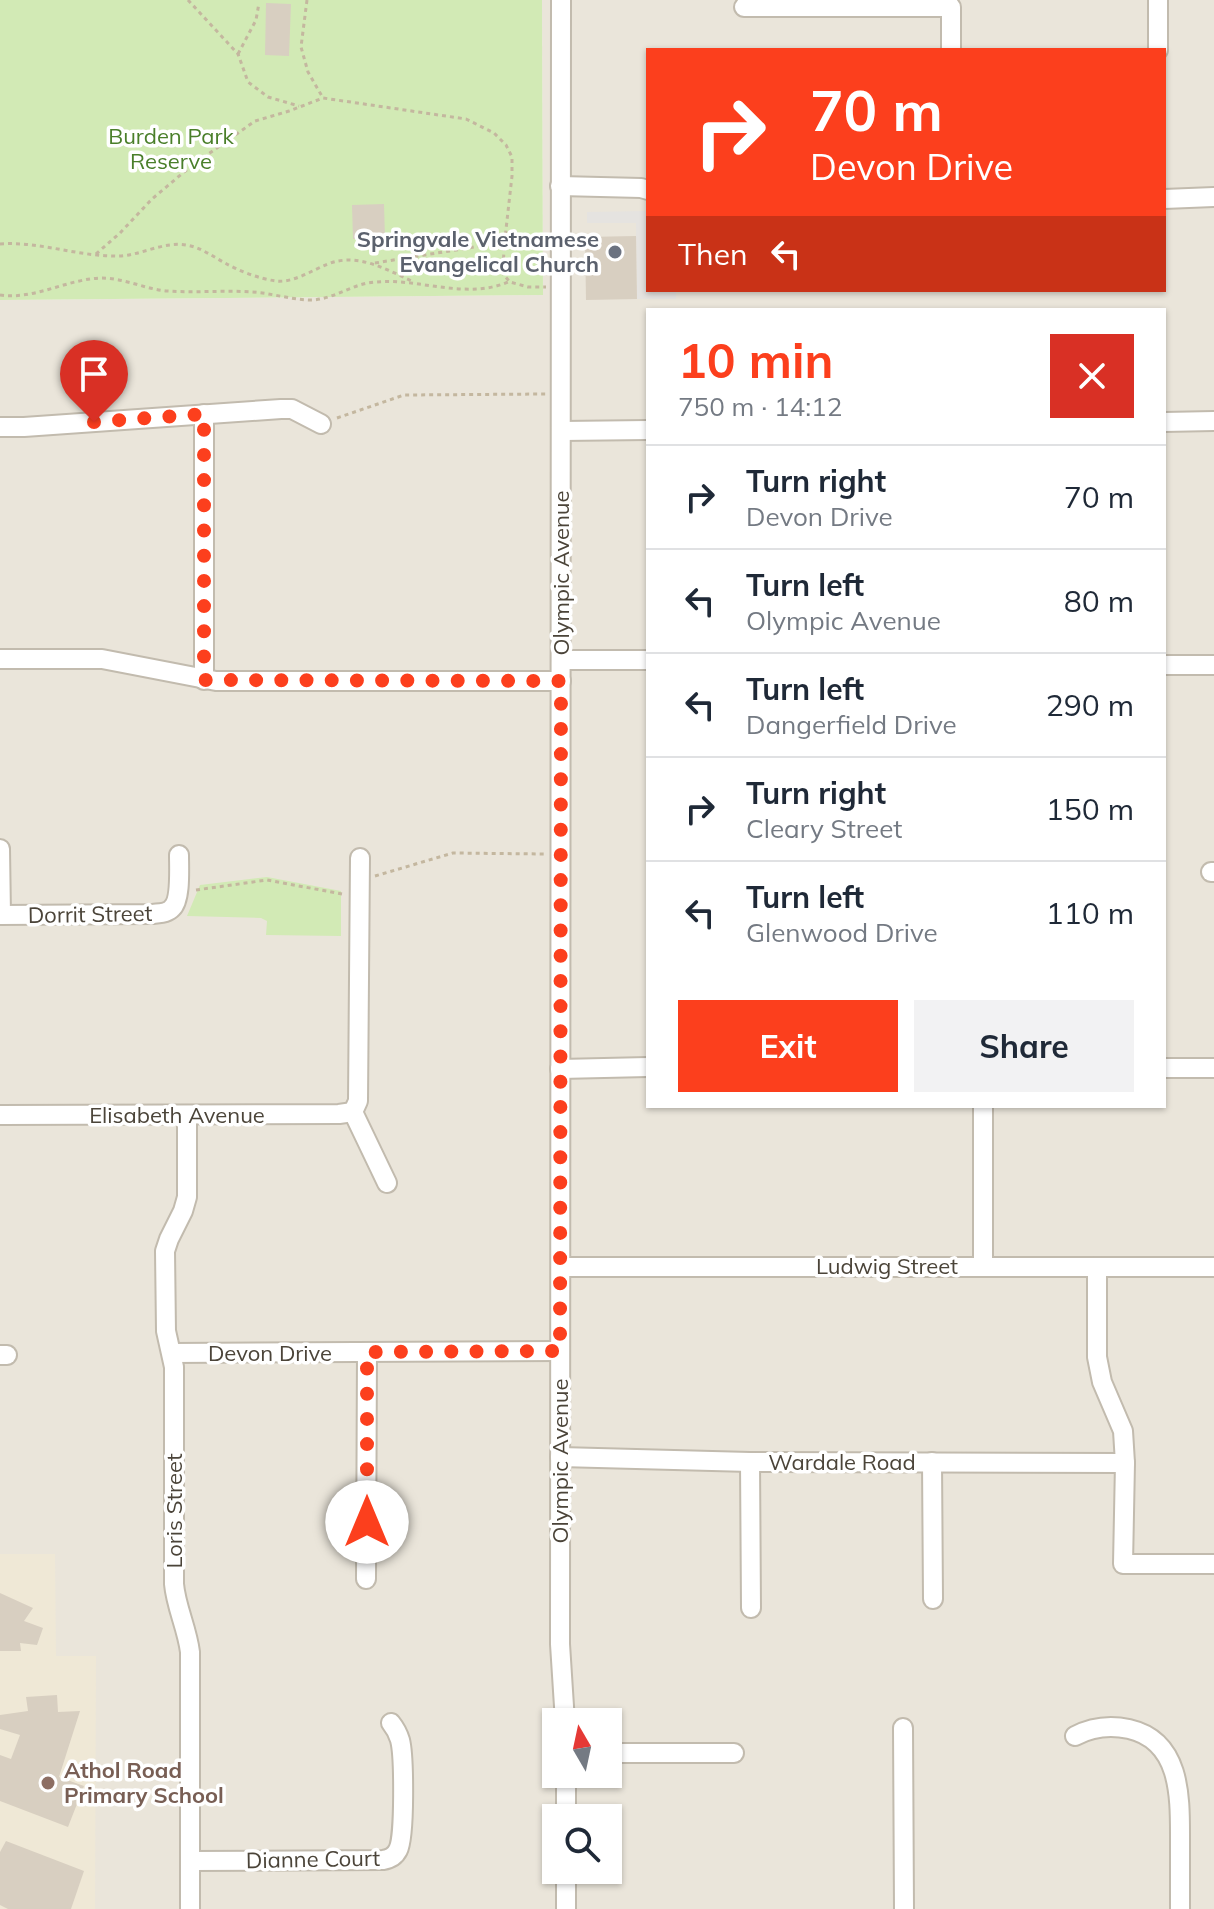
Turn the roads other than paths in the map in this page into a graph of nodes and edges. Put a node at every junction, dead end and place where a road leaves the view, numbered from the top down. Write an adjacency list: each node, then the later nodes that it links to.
1 (561, 0): 6 (street, Olympic Avenue)
2 (1158, 0): 5 (street)
3 (744, 7): 4 (street)
4 (951, 48)
5 (1158, 48)
6 (560, 186): 7 (street); 16 (street, Olympic Avenue)
7 (646, 189)
8 (1214, 197): 9 (street)
9 (1166, 199)
10 (204, 414): 13 (street); 14 (street); 22 (street)
11 (1214, 421): 12 (street)
12 (1166, 422)
13 (321, 424)
14 (0, 427)
15 (646, 430): 16 (street)
16 (562, 431): 18 (street, Olympic Avenue)
17 (0, 659): 22 (street)
18 (561, 660): 19 (street); 23 (street, Olympic Avenue)
19 (646, 660)
20 (1166, 665): 21 (street)
21 (1214, 665)
22 (204, 680): 23 (street)
23 (561, 681): 31 (street, Olympic Avenue)
24 (0, 849): 27 (street)
25 (179, 855): 27 (street, Dorrit Street)
26 (360, 858): 33 (street)
27 (0, 915)
28 (646, 1067): 31 (street)
29 (1166, 1068): 30 (street)
30 (1214, 1068)
31 (560, 1069): 38 (street, Olympic Avenue)
32 (983, 1108): 37 (street)
33 (353, 1112): 35 (street, Elisabeth Avenue); 36 (street)
34 (0, 1115): 35 (street, Elisabeth Avenue)
35 (187, 1115): 43 (street, Loris Street)
36 (387, 1183)
37 (983, 1266): 38 (street, Ludwig Street); 39 (street, Ludwig Street)
38 (561, 1267): 41 (street, Olympic Avenue)
39 (1097, 1267): 40 (street, Ludwig Street); 47 (street)
40 (1214, 1267)
41 (560, 1351): 42 (street, Devon Drive); 44 (street, Olympic Avenue)
42 (367, 1352): 43 (street, Devon Drive); 49 (street)
43 (172, 1353): 58 (street, Loris Street)
44 (560, 1457): 45 (street, Wardale Road); 52 (street, Olympic Avenue)
45 (750, 1462): 46 (street, Wardale Road); 51 (street)
46 (932, 1462): 47 (street, Wardale Road); 50 (street)
47 (1125, 1463): 48 (street)
48 (1214, 1564)
49 (366, 1579)
50 (933, 1599)
51 (751, 1608)
52 (564, 1708)
53 (391, 1723): 58 (street, Dianne Court)
54 (903, 1728): 62 (street)
55 (1075, 1736): 63 (street)
56 (622, 1753): 57 (street)
57 (734, 1753)
58 (191, 1861): 60 (street, Loris Street)
59 (566, 1884): 61 (street)
60 (190, 1909)
61 (566, 1909)
62 (904, 1909)
63 (1180, 1909)

